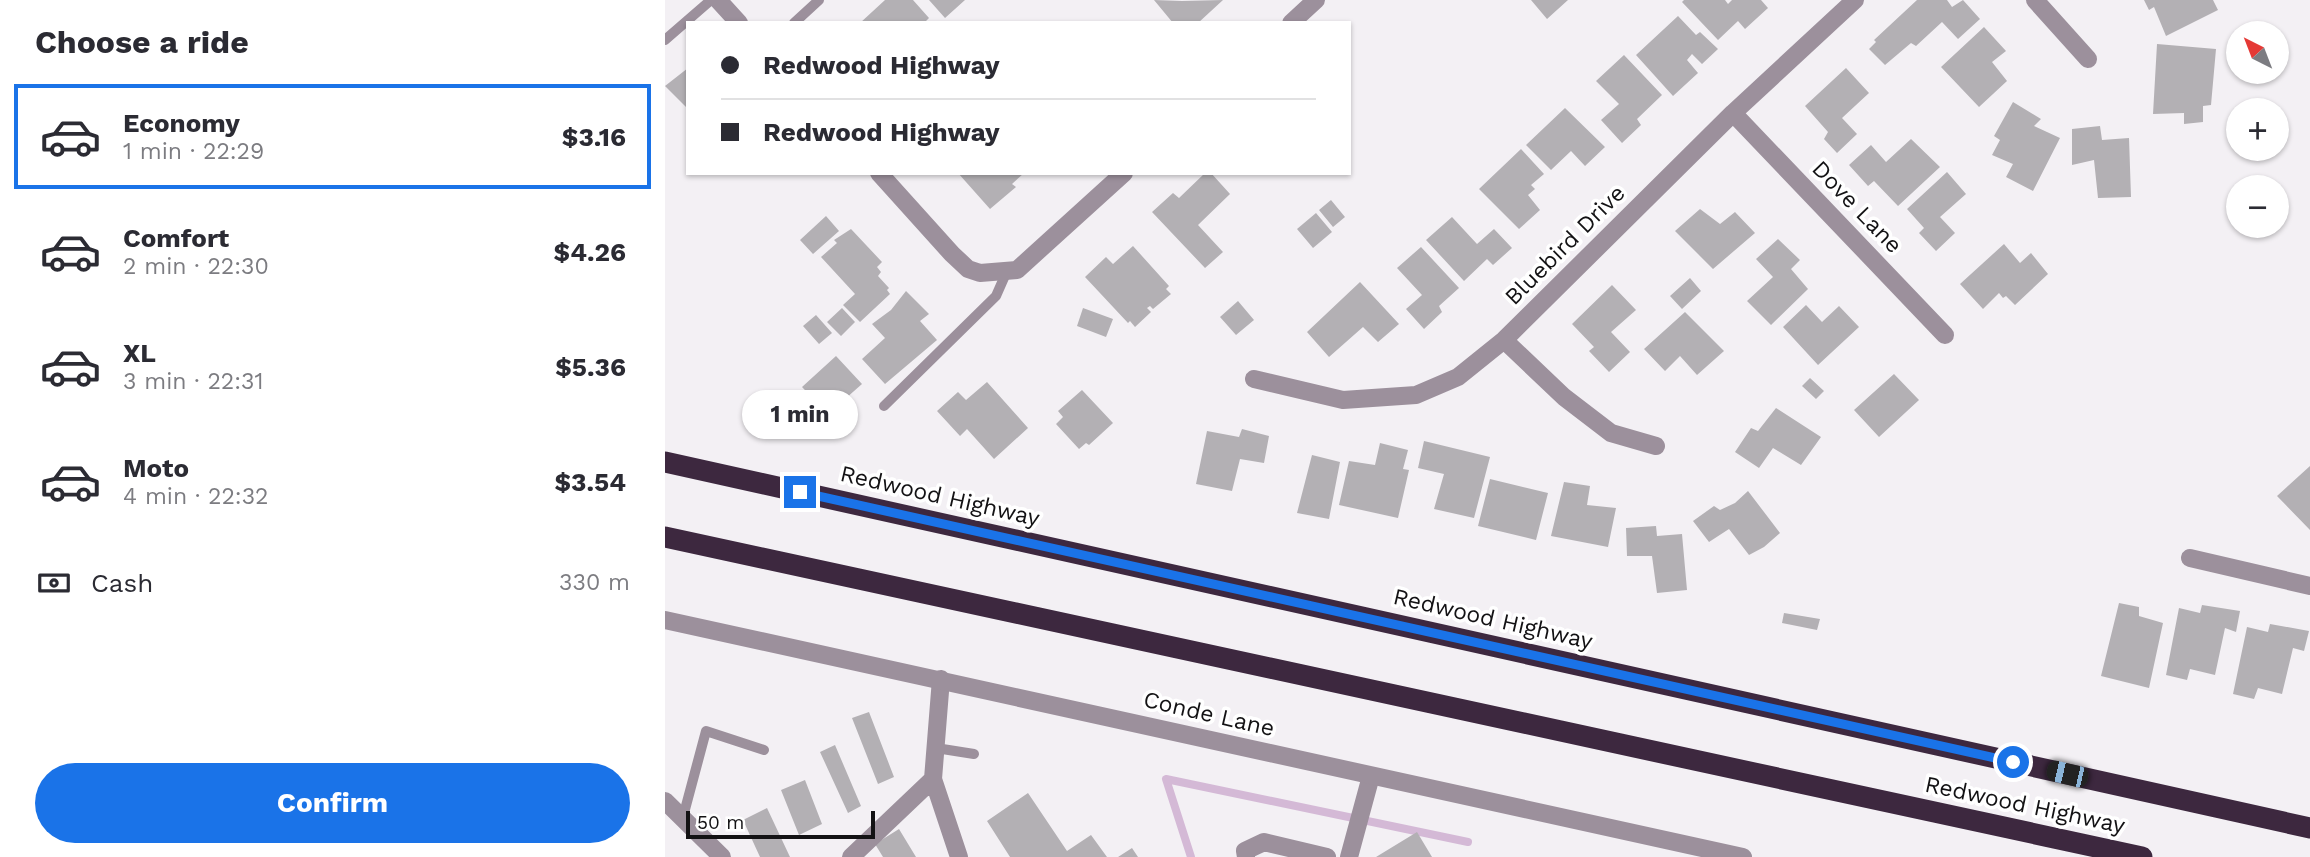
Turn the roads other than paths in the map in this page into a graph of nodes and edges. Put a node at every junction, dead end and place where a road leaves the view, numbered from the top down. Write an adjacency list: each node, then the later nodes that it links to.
1 (711, 0): 7 (lane)
2 (717, 0): 8 (street)
3 (819, 0): 9 (lane)
4 (1316, 0): 10 (street)
5 (1855, 0): 14 (street, Bluebird Drive)
6 (2035, 0): 13 (street)
7 (687, 21)
8 (737, 21)
9 (796, 21)
10 (1293, 21)
11 (686, 22): 12 (lane)
12 (665, 40)
13 (2088, 59)
14 (1733, 113): 18 (street, Dove Lane); 19 (street, Bluebird Drive)
15 (881, 175): 17 (street)
16 (1122, 175): 17 (street)
17 (1007, 271): 21 (lane)
18 (1945, 335)
19 (1504, 340): 20 (street, Bluebird Drive); 22 (street)
20 (1254, 379)
21 (884, 406)
22 (1656, 446)
23 (665, 461): 36 (highway, Redwood Highway)
24 (665, 537): 44 (highway, Redwood Highway)
25 (2190, 558): 26 (street)
26 (2310, 586)
27 (665, 620): 28 (street, Conde Lane)
28 (941, 679): 29 (street); 32 (street, Conde Lane)
29 (936, 748): 31 (lane); 33 (street)
30 (764, 750): 35 (lane)
31 (974, 754)
32 (1371, 776): 42 (street); 43 (street, Conde Lane)
33 (933, 779): 38 (street); 39 (street)
34 (665, 801): 35 (street)
35 (683, 817): 37 (street)
36 (2310, 828)
37 (722, 857)
38 (851, 857)
39 (959, 857)
40 (1246, 857): 41 (street)
41 (1327, 857)
42 (1349, 857)
43 (1743, 857)
44 (2143, 857)

